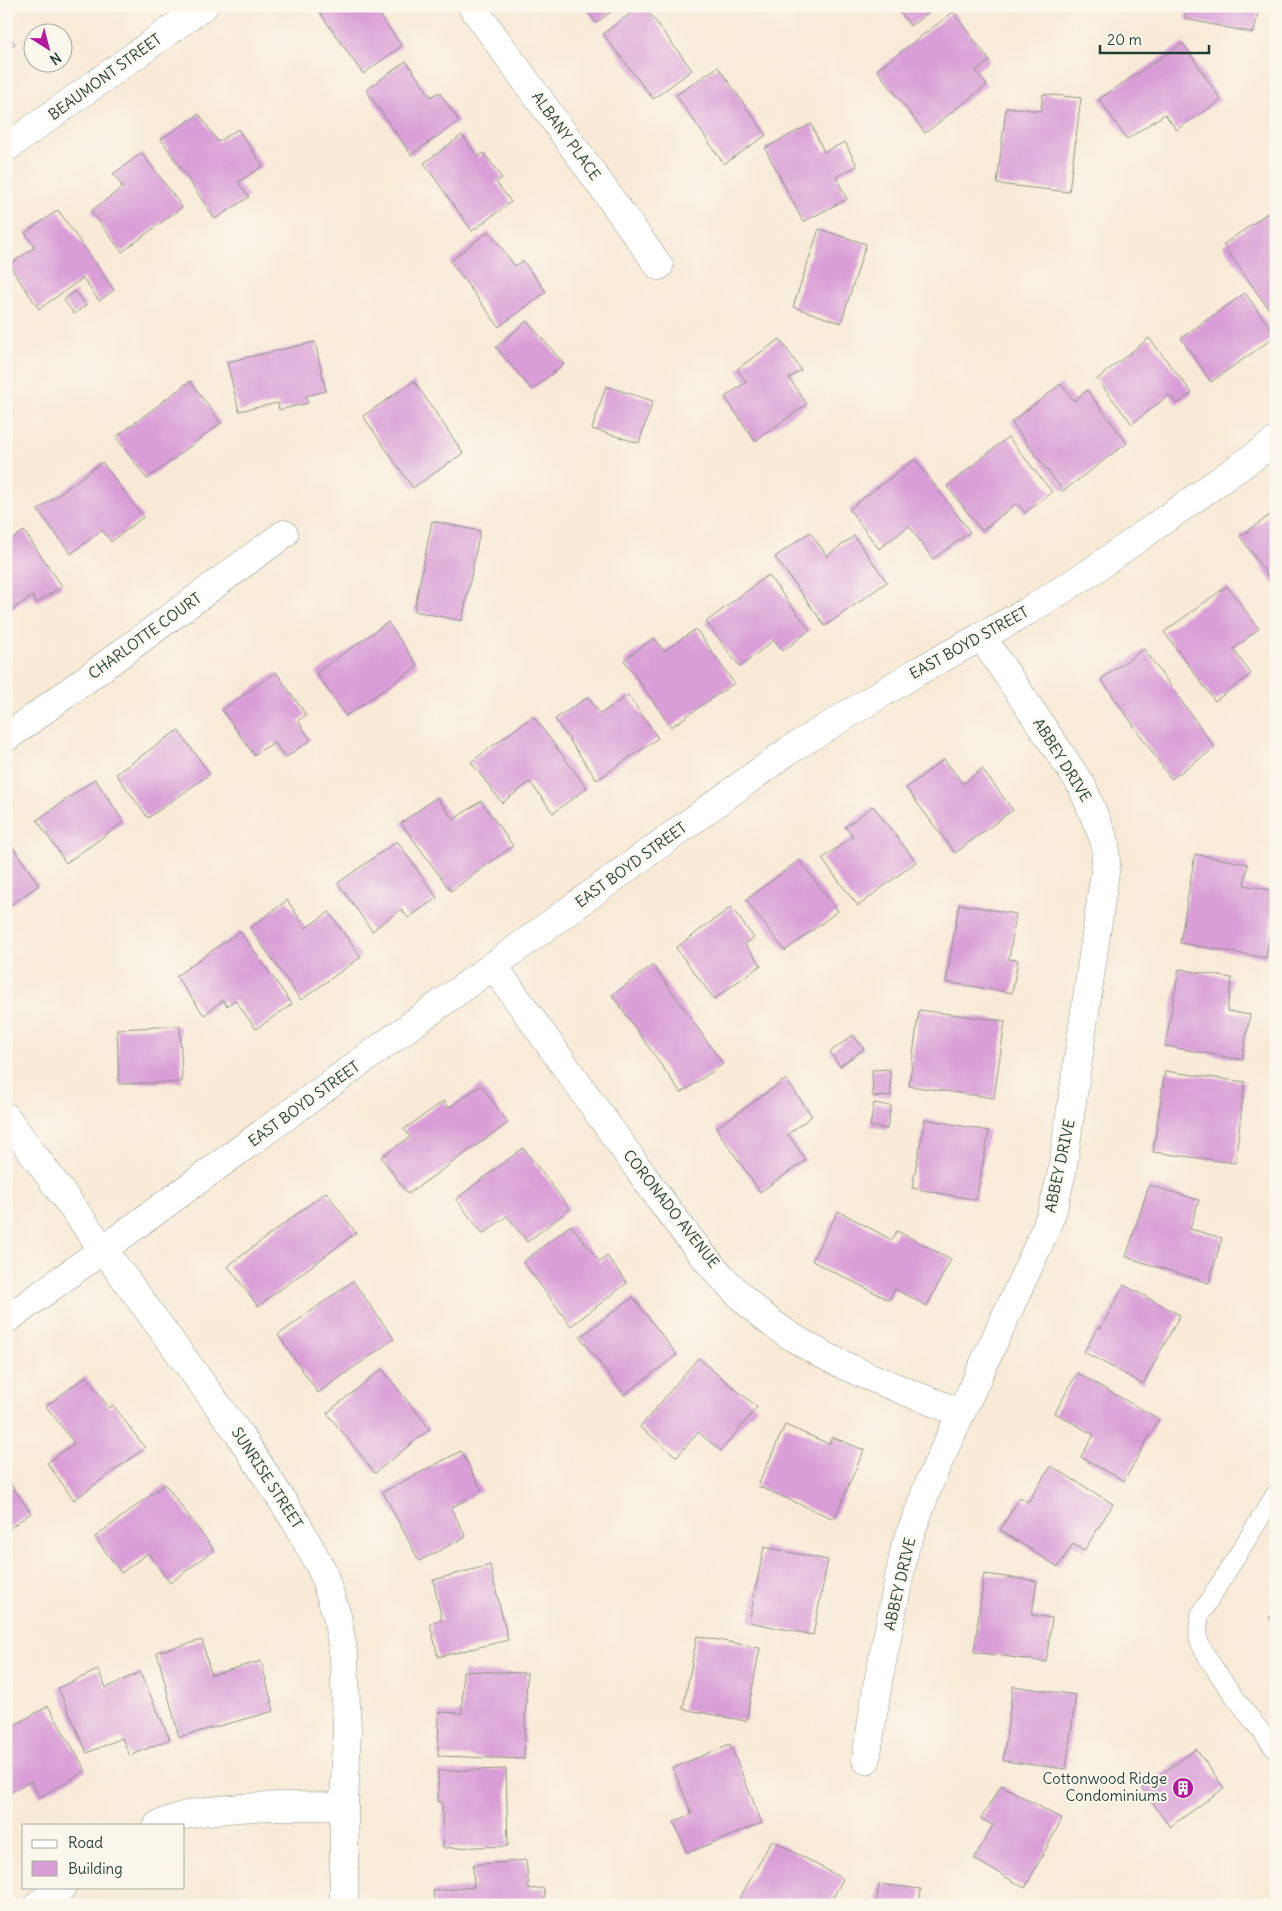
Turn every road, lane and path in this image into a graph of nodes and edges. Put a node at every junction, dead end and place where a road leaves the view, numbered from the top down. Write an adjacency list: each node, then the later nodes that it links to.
1 (204, 6): 3 (street, BEAUMONT STREET)
2 (472, 6): 4 (street, ALBANY PLACE)
3 (6, 148)
4 (659, 266)
5 (1276, 440): 7 (street, EAST BOYD STREET)
6 (284, 534): 8 (street, CHARLOTTE COURT)
7 (981, 636): 9 (street, EAST BOYD STREET); 13 (street, ABBEY DRIVE)
8 (6, 738)
9 (493, 965): 11 (street, EAST BOYD STREET); 13 (street, CORONADO AVENUE)
10 (6, 1117): 11 (street, SUNRISE STREET)
11 (104, 1249): 12 (street, EAST BOYD STREET); 17 (street, SUNRISE STREET)
12 (6, 1320)
13 (961, 1413): 16 (street, ABBEY DRIVE)
14 (1276, 1493): 15 (lane)
15 (1276, 1751)
16 (866, 1760)
17 (344, 1807): 18 (street); 21 (street, SUNRISE STREET)
18 (161, 1824)
19 (61, 1888): 20 (street)
20 (38, 1905)
21 (344, 1905)

